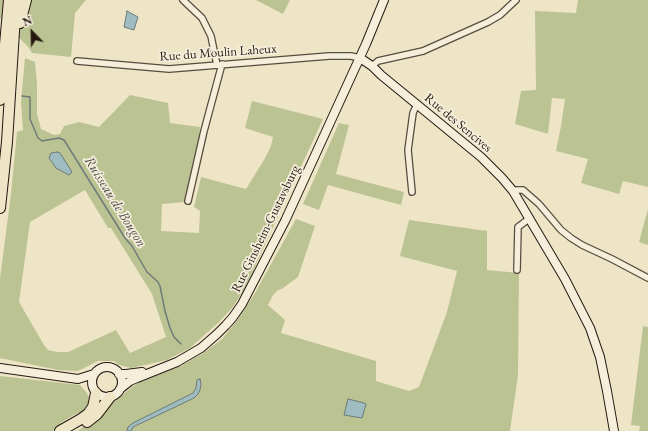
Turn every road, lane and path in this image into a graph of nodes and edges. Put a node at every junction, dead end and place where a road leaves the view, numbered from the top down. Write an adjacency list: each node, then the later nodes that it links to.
1 (26, 0): 7 (highway)
2 (183, 0): 9 (street)
3 (384, 0): 6 (street, Rue Ginsheim-Gustavsburg)
4 (516, 0): 10 (street)
5 (10, 1): 7 (highway); 11 (highway)
6 (360, 58): 9 (street, Rue du Moulin Laheux); 10 (street, Rue des Sencives); 21 (street, Rue Ginsheim-Gustavsburg)
7 (12, 61): 16 (highway)
8 (77, 61): 9 (street, Rue du Moulin Laheux)
9 (219, 64): 15 (street)
10 (372, 66): 12 (street, Rue des Sencives)
11 (0, 100)
12 (417, 104): 13 (street, Rue des Sencives); 14 (street)
13 (513, 191): 17 (street, Rue des Sencives); 19 (street)
14 (412, 192)
15 (188, 201)
16 (0, 208)
17 (530, 218): 18 (street); 30 (street, Rue des Sencives)
18 (516, 270)
19 (648, 278)
20 (0, 368): 24 (street)
21 (151, 372): 23 (street, Rue Ginsheim-Gustavsburg); 25 (street, Rue Ginsheim-Gustavsburg)
22 (94, 374): 23 (street); 24 (street); 26 (street)
23 (119, 374): 25 (street)
24 (78, 379): 26 (street)
25 (120, 390): 27 (street)
26 (94, 391): 27 (street); 28 (highway)
27 (110, 397): 29 (highway)
28 (60, 431)
29 (71, 431)
30 (614, 431)

